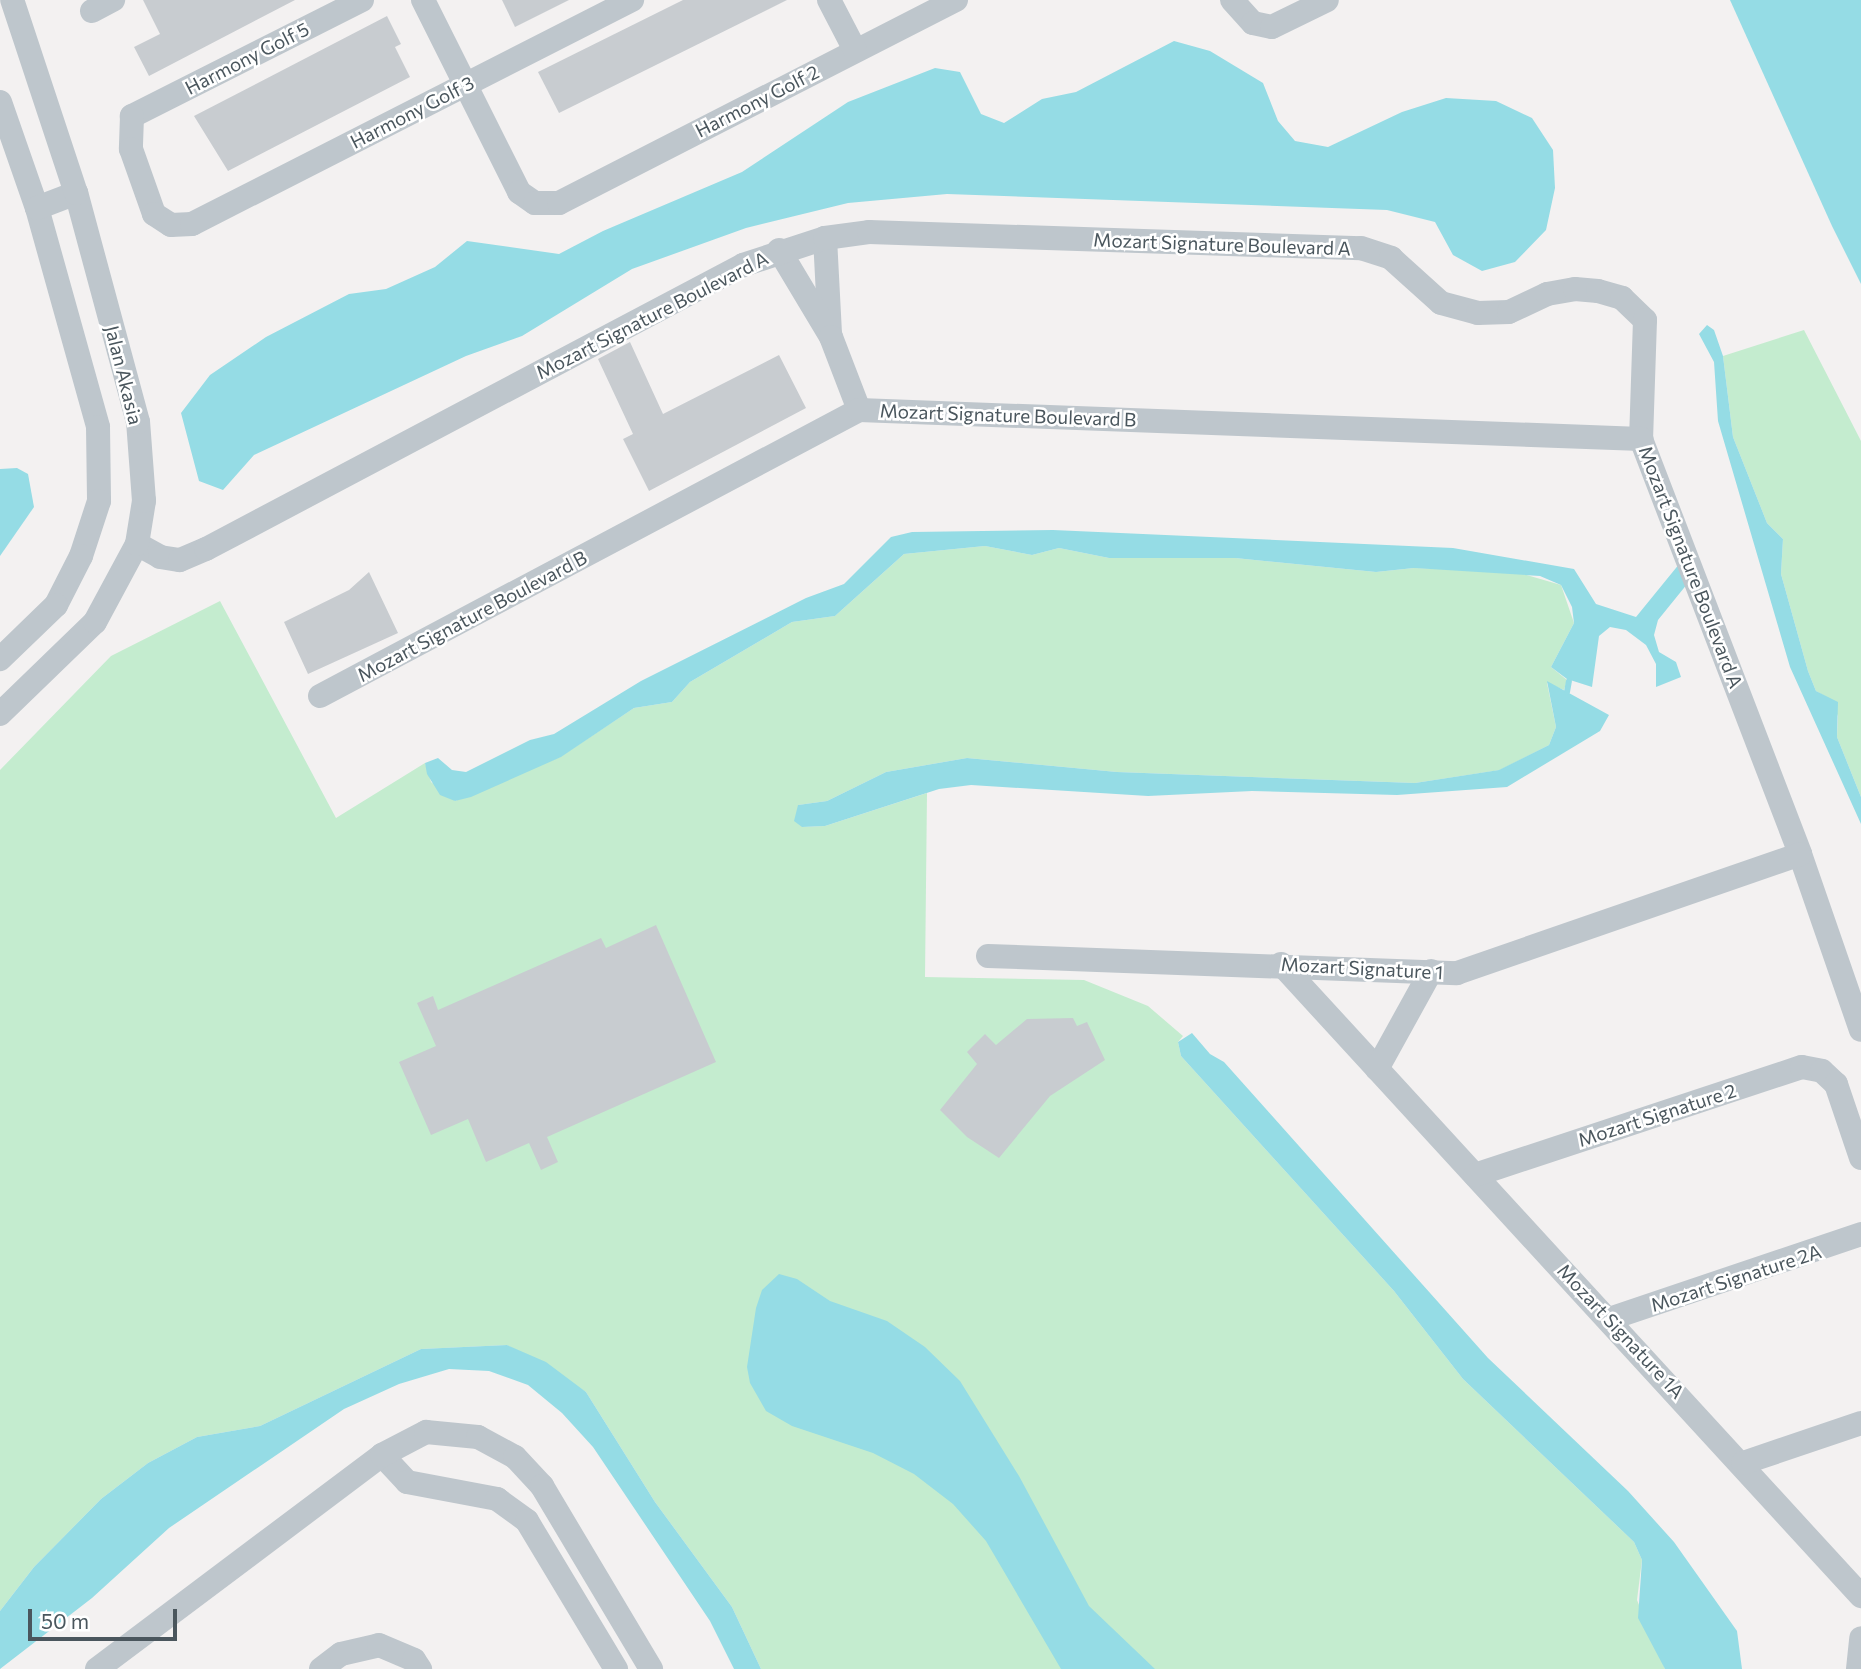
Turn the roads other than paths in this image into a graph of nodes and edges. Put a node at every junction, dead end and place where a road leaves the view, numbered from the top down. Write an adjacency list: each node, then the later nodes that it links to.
1 (12, 0): 12 (street, Jalan Akasia)
2 (362, 0): 14 (street, Harmony Golf 5)
3 (423, 0): 10 (street)
4 (632, 0): 10 (street, Harmony Golf 3)
5 (829, 0): 9 (street)
6 (956, 0): 9 (street, Harmony Golf 2)
7 (1232, 0): 8 (street)
8 (1326, 0)
9 (855, 50): 10 (street, Harmony Golf 2)
10 (465, 85): 14 (street, Harmony Golf 3)
11 (0, 102): 13 (street, Jalan Akasia)
12 (76, 193): 13 (street); 20 (street, Jalan Akasia)
13 (37, 208): 21 (street, Jalan Akasia)
14 (192, 224)
15 (825, 238): 16 (street, Mozart Signature Boulevard A); 17 (street); 19 (street, Mozart Signature Boulevard A)
16 (779, 250): 17 (street); 20 (street, Mozart Signature Boulevard A)
17 (831, 337): 18 (street)
18 (859, 410): 19 (street, Mozart Signature Boulevard B); 22 (street, Mozart Signature Boulevard B)
19 (1642, 439): 24 (street, Mozart Signature Boulevard A)
20 (137, 544): 23 (street, Jalan Akasia)
21 (0, 659)
22 (320, 696)
23 (0, 714)
24 (1800, 854): 27 (street, Mozart Signature 1); 28 (street, Mozart Signature Boulevard A)
25 (988, 956): 26 (street, Mozart Signature 1)
26 (1281, 964): 27 (street, Mozart Signature 1); 29 (street, Mozart Signature 1A)
27 (1430, 971): 29 (street)
28 (1861, 1030)
29 (1377, 1069): 31 (street, Mozart Signature 1A)
30 (1861, 1158): 31 (street, Mozart Signature 2)
31 (1475, 1175): 33 (street, Mozart Signature 1A)
32 (1861, 1234): 33 (street, Mozart Signature 2A)
33 (1609, 1319): 36 (street, Mozart Signature 1A)
34 (1861, 1423): 36 (street)
35 (382, 1455): 39 (street); 42 (street); 43 (street)
36 (1743, 1463): 37 (street, Mozart Signature 1A)
37 (1861, 1596)
38 (1861, 1638): 44 (street)
39 (97, 1669)
40 (321, 1669): 41 (street)
41 (420, 1669)
42 (616, 1669)
43 (651, 1669)
44 (1858, 1669)

